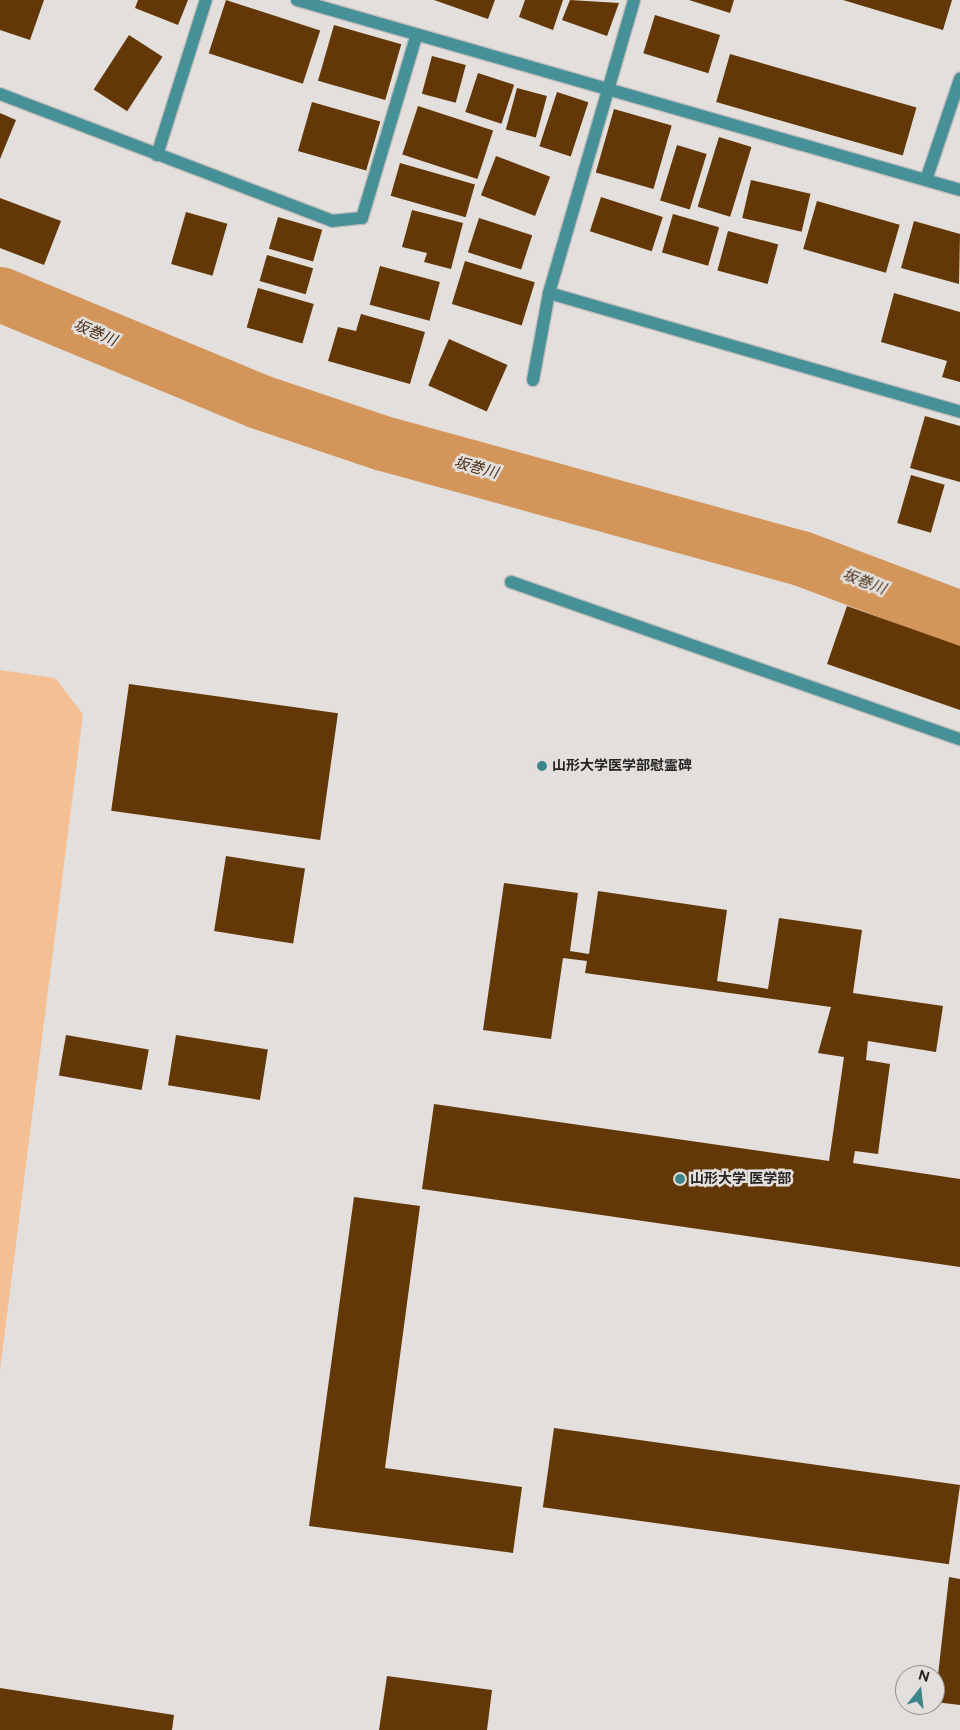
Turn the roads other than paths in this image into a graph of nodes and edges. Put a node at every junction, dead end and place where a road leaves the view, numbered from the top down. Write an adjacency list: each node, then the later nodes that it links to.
1 (206, 0): 8 (lane)
2 (297, 0): 4 (lane)
3 (634, 0): 6 (lane)
4 (416, 37): 6 (lane); 8 (lane)
5 (960, 79): 9 (lane)
6 (608, 90): 9 (lane); 11 (lane)
7 (0, 94): 8 (lane)
8 (157, 155)
9 (926, 180): 10 (lane)
10 (960, 190)
11 (548, 293): 12 (lane); 13 (lane)
12 (533, 380)
13 (960, 412)
14 (511, 582): 15 (lane)
15 (960, 739)

